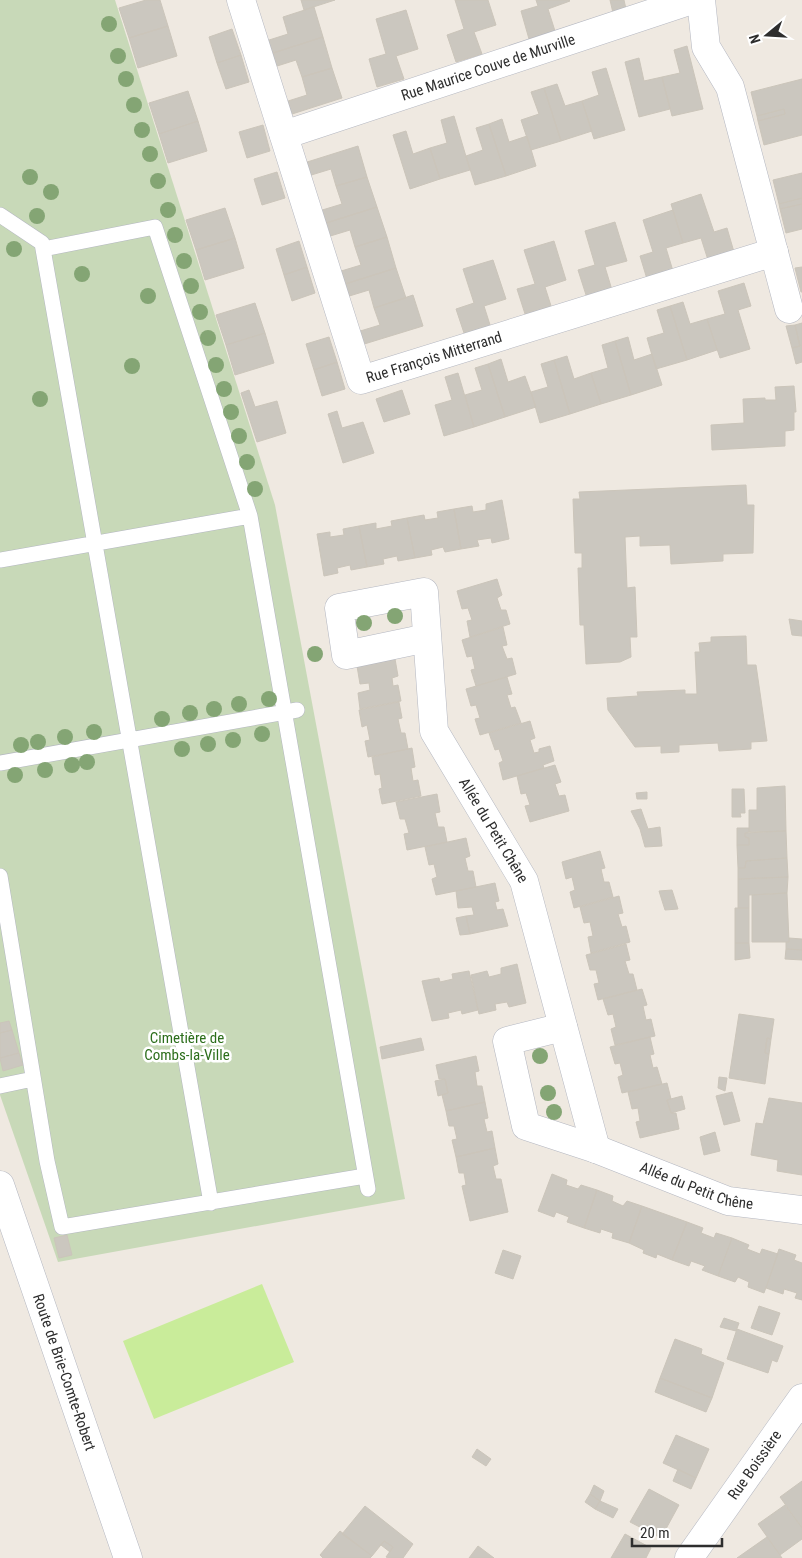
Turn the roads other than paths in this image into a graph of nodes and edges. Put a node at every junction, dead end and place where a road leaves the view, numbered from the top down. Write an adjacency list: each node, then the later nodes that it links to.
1 (241, 0): 4 (street, Rue François Mitterrand)
2 (692, 0): 4 (street, Rue Maurice Couve de Murville)
3 (701, 0): 7 (street)
4 (284, 134): 7 (street, Rue François Mitterrand)
5 (0, 214): 6 (lane)
6 (43, 249): 9 (lane); 10 (lane)
7 (774, 252): 8 (street)
8 (789, 308)
9 (250, 516): 10 (lane); 13 (lane)
10 (95, 543): 11 (lane); 14 (lane)
11 (0, 560)
12 (427, 638): 17 (street, Allée du Petit Chêne)
13 (290, 712): 14 (lane); 22 (lane)
14 (130, 740): 15 (lane); 22 (lane)
15 (0, 763)
16 (0, 876): 18 (lane)
17 (563, 1027): 20 (street, Allée du Petit Chêne); 20 (street, Allée du Petit Chêne)
18 (33, 1079): 19 (lane); 22 (lane)
19 (0, 1086)
20 (596, 1149): 23 (street, Allée du Petit Chêne)
21 (0, 1185): 25 (street, Route de Brie-Comte-Robert)
22 (211, 1203)
23 (802, 1210)
24 (802, 1398): 26 (street, Rue Boissière)
25 (128, 1558)
26 (689, 1558)

